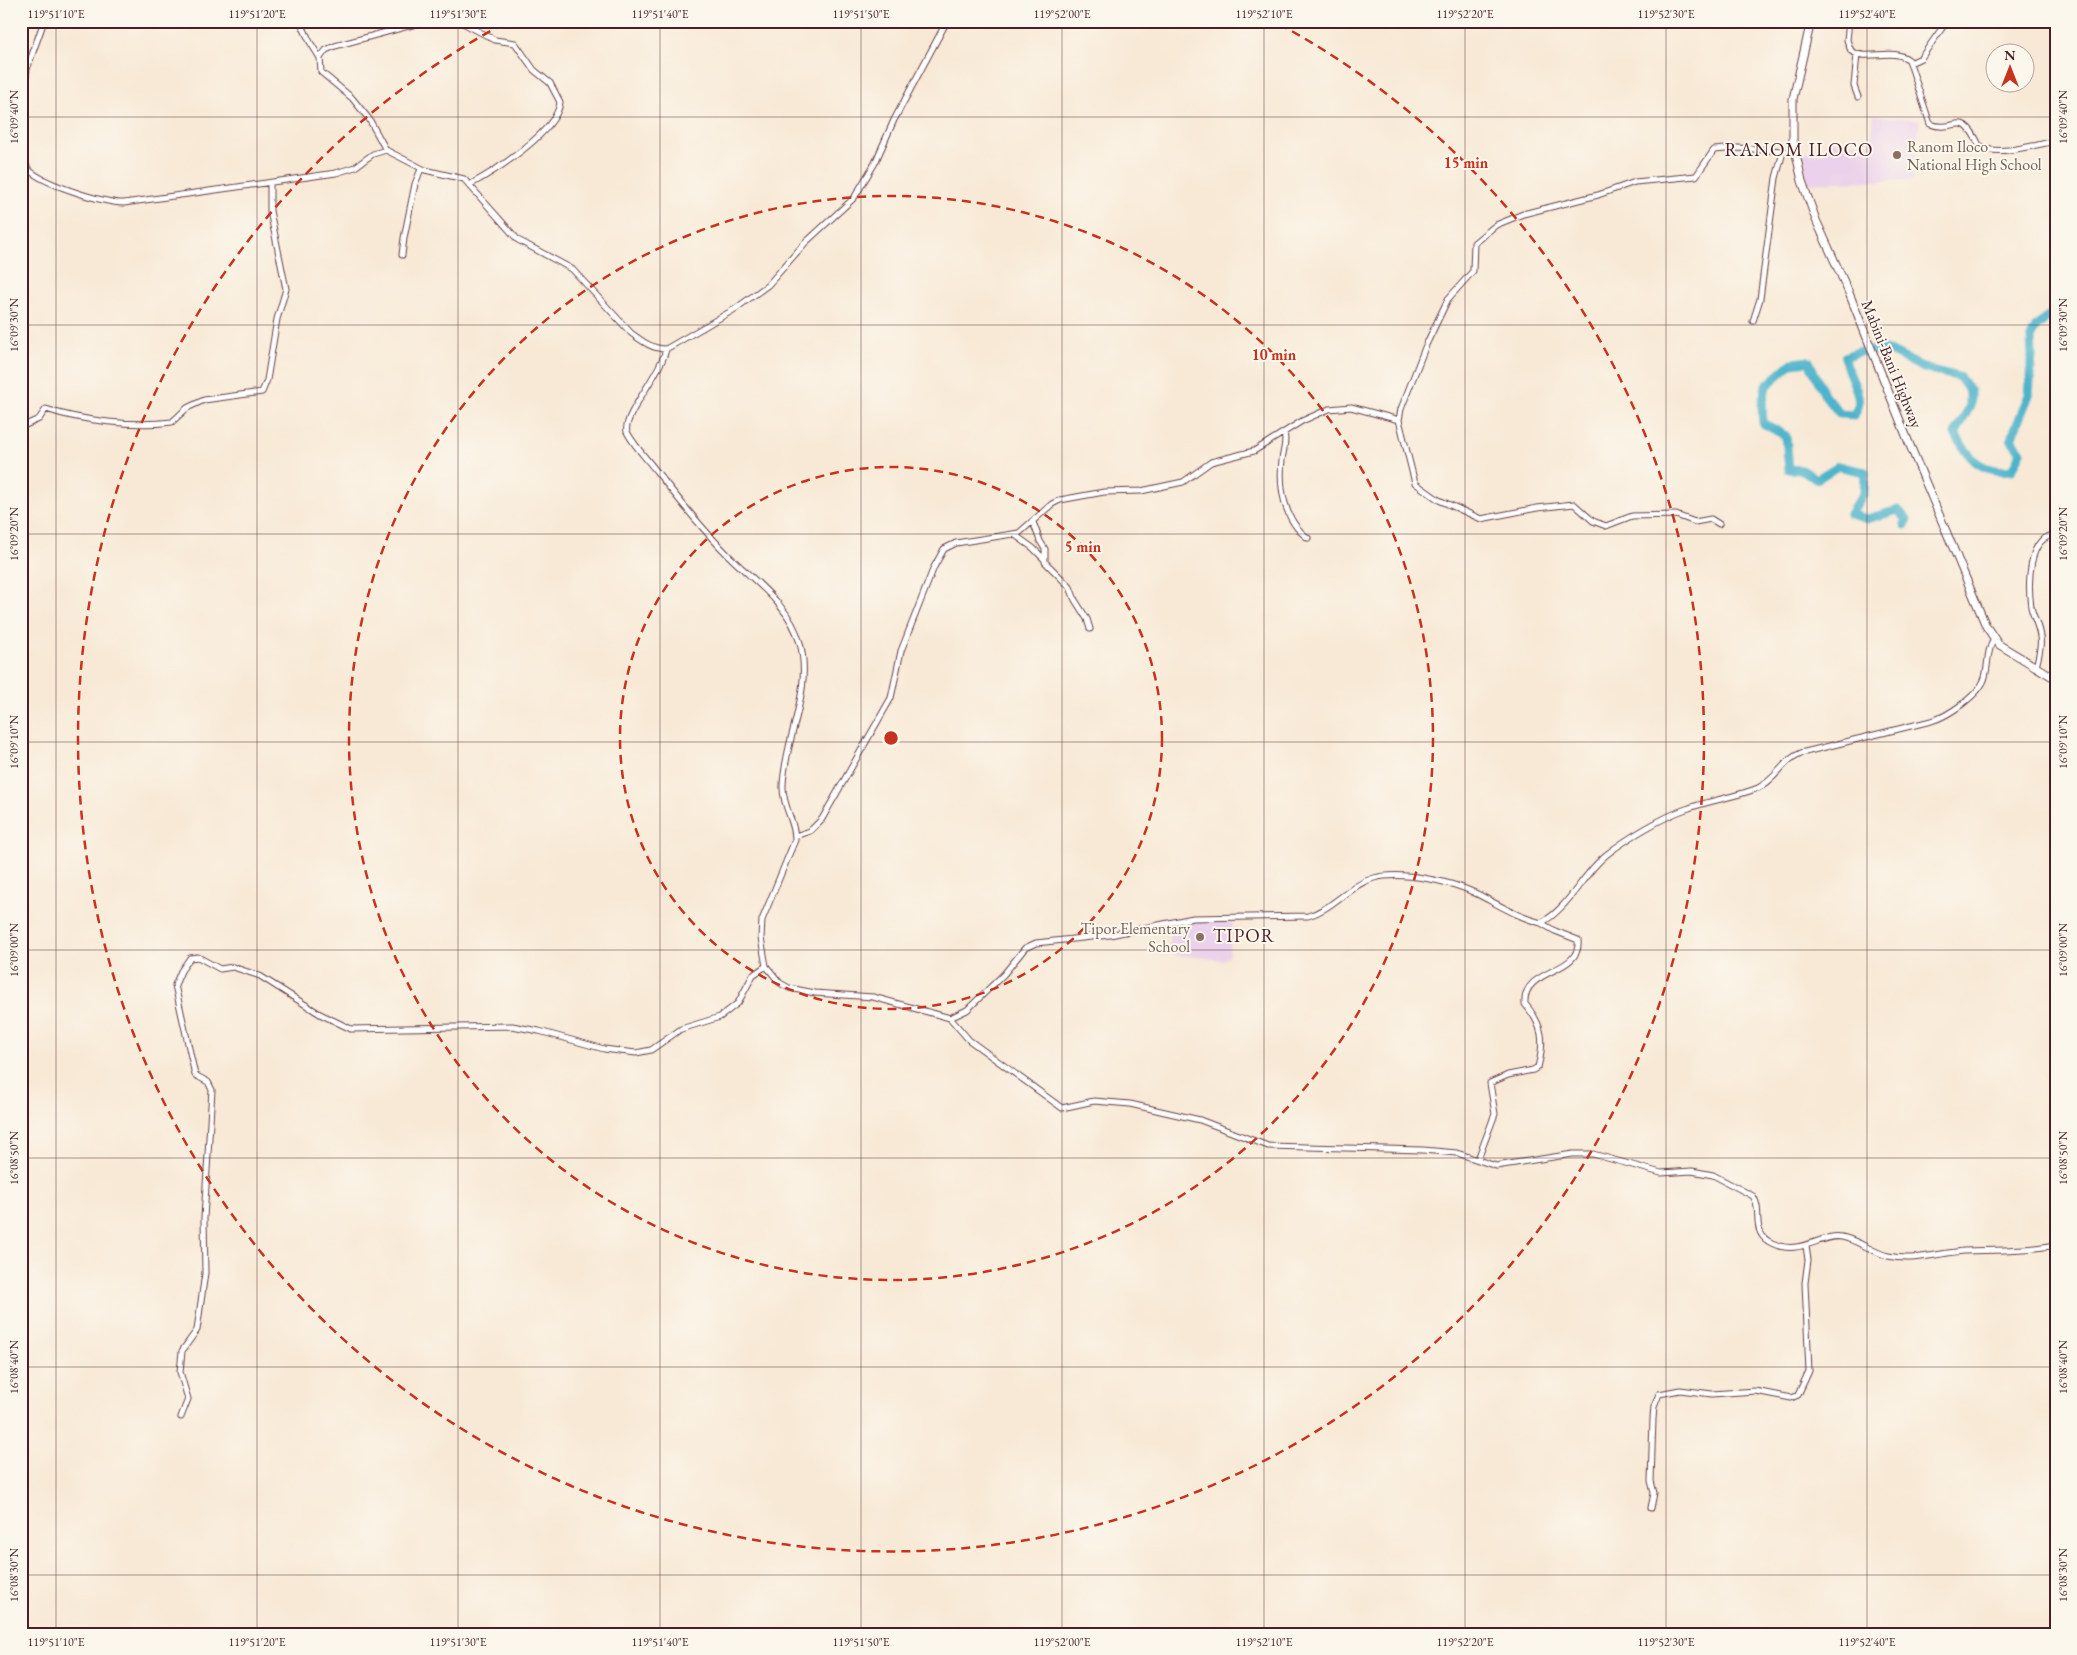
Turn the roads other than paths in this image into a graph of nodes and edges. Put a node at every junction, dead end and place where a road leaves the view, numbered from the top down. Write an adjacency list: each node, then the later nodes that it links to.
1 (44, 21): 18 (street)
2 (300, 21): 10 (street)
3 (428, 21): 10 (street)
4 (458, 21): 19 (street)
5 (947, 21): 22 (street)
6 (1811, 21): 16 (main road, Mabini-Bani Highway)
7 (1849, 21): 9 (street)
8 (1947, 21): 11 (street)
9 (1857, 54): 11 (street); 12 (street)
10 (320, 58): 14 (street)
11 (1910, 63): 13 (street)
12 (1858, 97)
13 (2056, 141)
14 (386, 150): 17 (street); 18 (street)
15 (1783, 152): 16 (street); 21 (street); 23 (street)
16 (1795, 152): 33 (main road, Mabini-Bani Highway)
17 (421, 169): 19 (street); 20 (street)
18 (270, 183): 24 (street)
19 (471, 184): 22 (street)
20 (402, 255)
21 (1753, 320)
22 (666, 349): 36 (street)
23 (1399, 420): 25 (street); 27 (street)
24 (21, 427)
25 (1284, 433): 26 (street); 30 (street)
26 (1033, 522): 28 (street); 31 (street)
27 (1719, 524)
28 (1015, 535): 31 (street); 36 (street)
29 (2056, 535): 34 (street)
30 (1308, 538)
31 (1044, 559): 32 (street)
32 (1090, 628)
33 (1994, 639): 34 (main road); 37 (street)
34 (2036, 667): 35 (main road)
35 (2056, 679)
36 (795, 836): 38 (street)
37 (1541, 923): 39 (street); 40 (street)
38 (766, 966): 39 (street); 43 (street)
39 (950, 1018): 40 (street)
40 (1478, 1159): 42 (street)
41 (2056, 1245): 42 (street)
42 (1806, 1246): 44 (street)
43 (181, 1417)
44 (1651, 1508)

